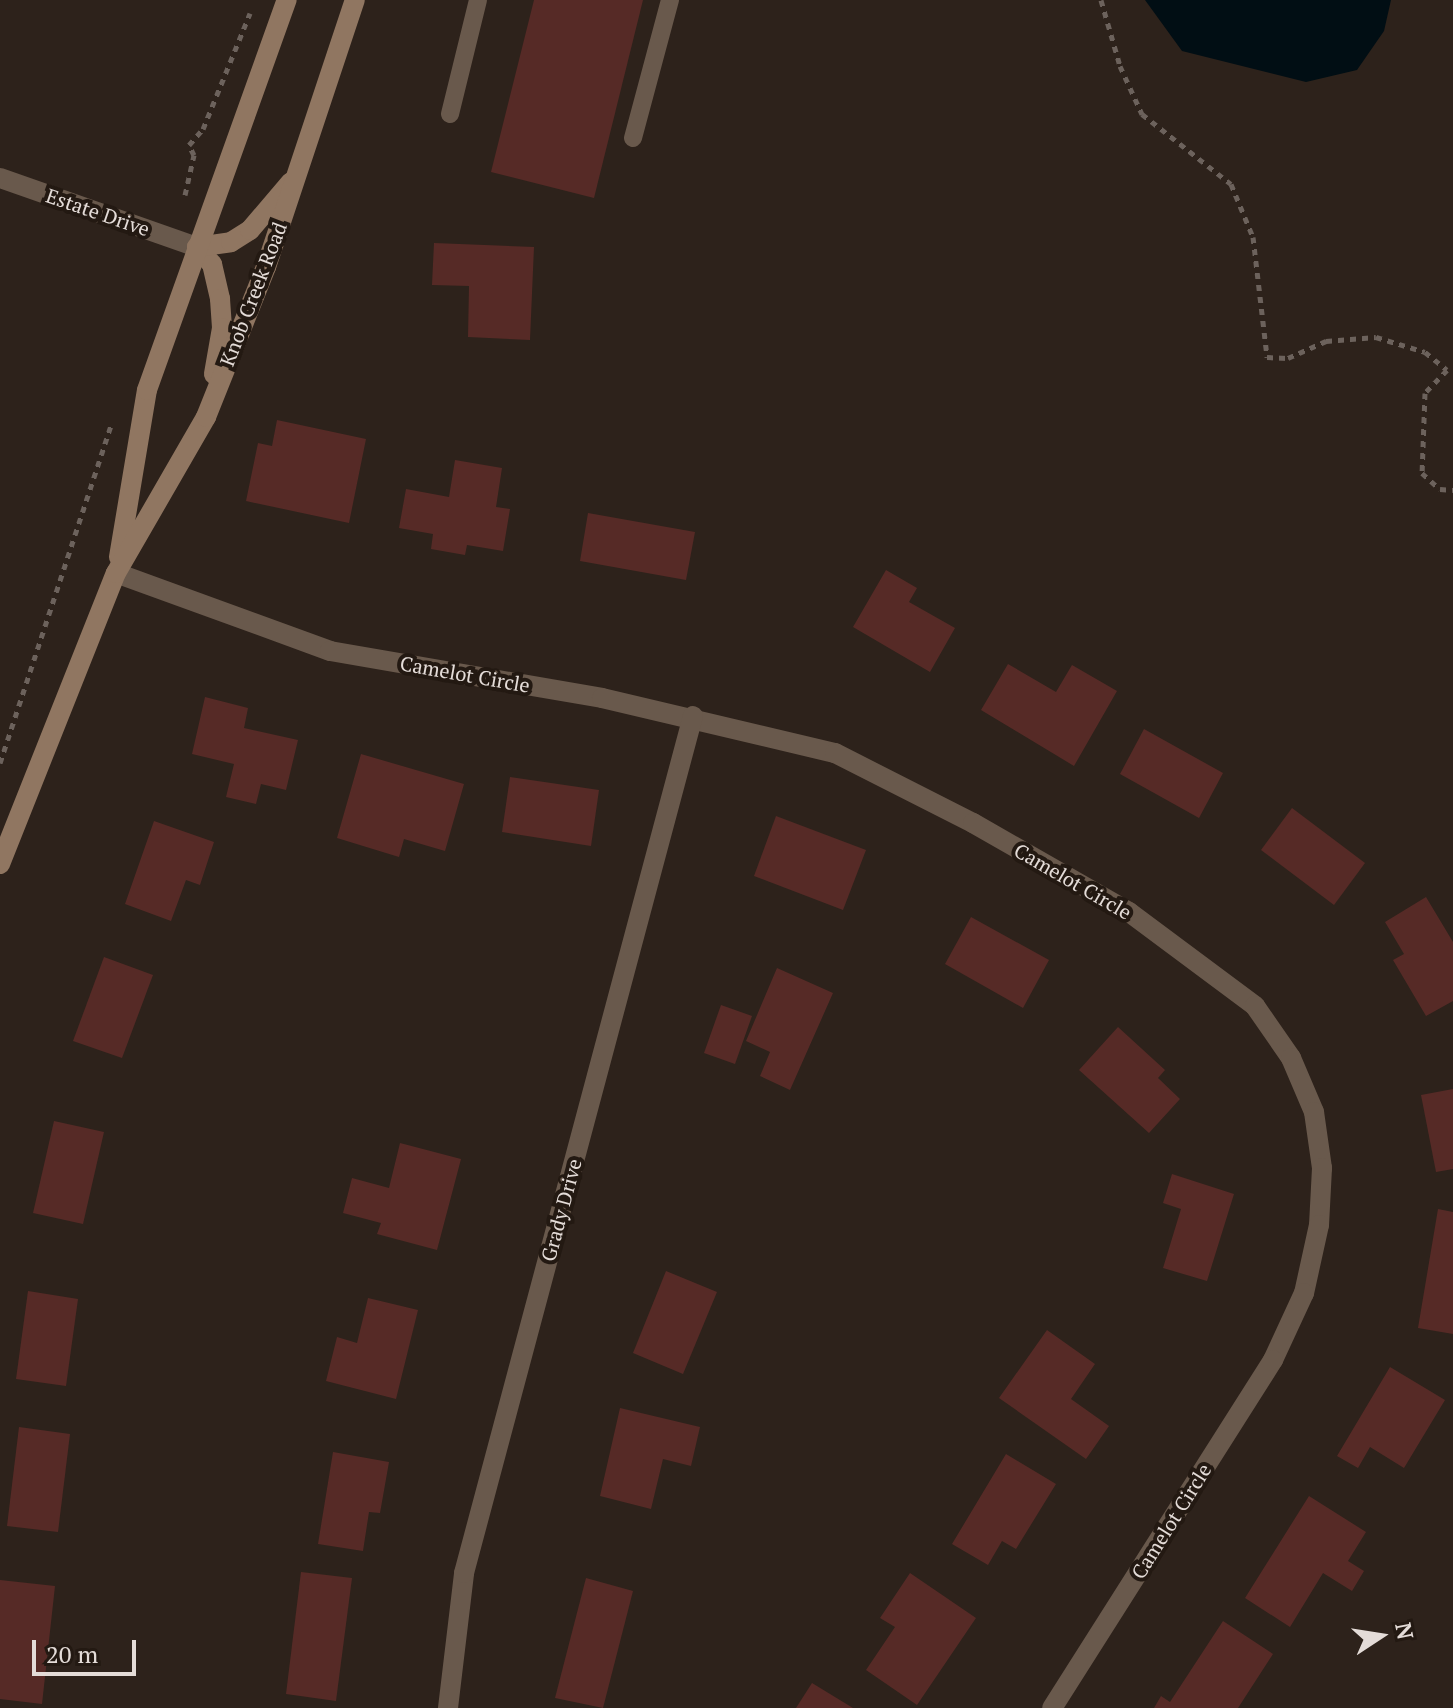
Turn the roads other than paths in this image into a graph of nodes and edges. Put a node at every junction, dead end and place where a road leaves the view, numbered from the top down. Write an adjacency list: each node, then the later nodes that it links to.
1 (287, 0): 9 (main road, Knob Creek Road)
2 (355, 0): 7 (main road, Knob Creek Road)
3 (478, 0): 5 (lane)
4 (670, 0): 6 (lane)
5 (450, 114)
6 (633, 138)
7 (298, 174): 9 (main road); 10 (main road, Knob Creek Road)
8 (0, 178): 9 (street, Estate Drive)
9 (197, 247): 10 (main road); 11 (main road, Knob Creek Road)
10 (206, 417): 11 (main road, Knob Creek Road)
11 (116, 573): 12 (street, Camelot Circle); 13 (main road, Knob Creek Road)
12 (693, 716): 14 (street, Grady Drive); 15 (street, Camelot Circle)
13 (0, 864)
14 (448, 1708)
15 (1052, 1708)

